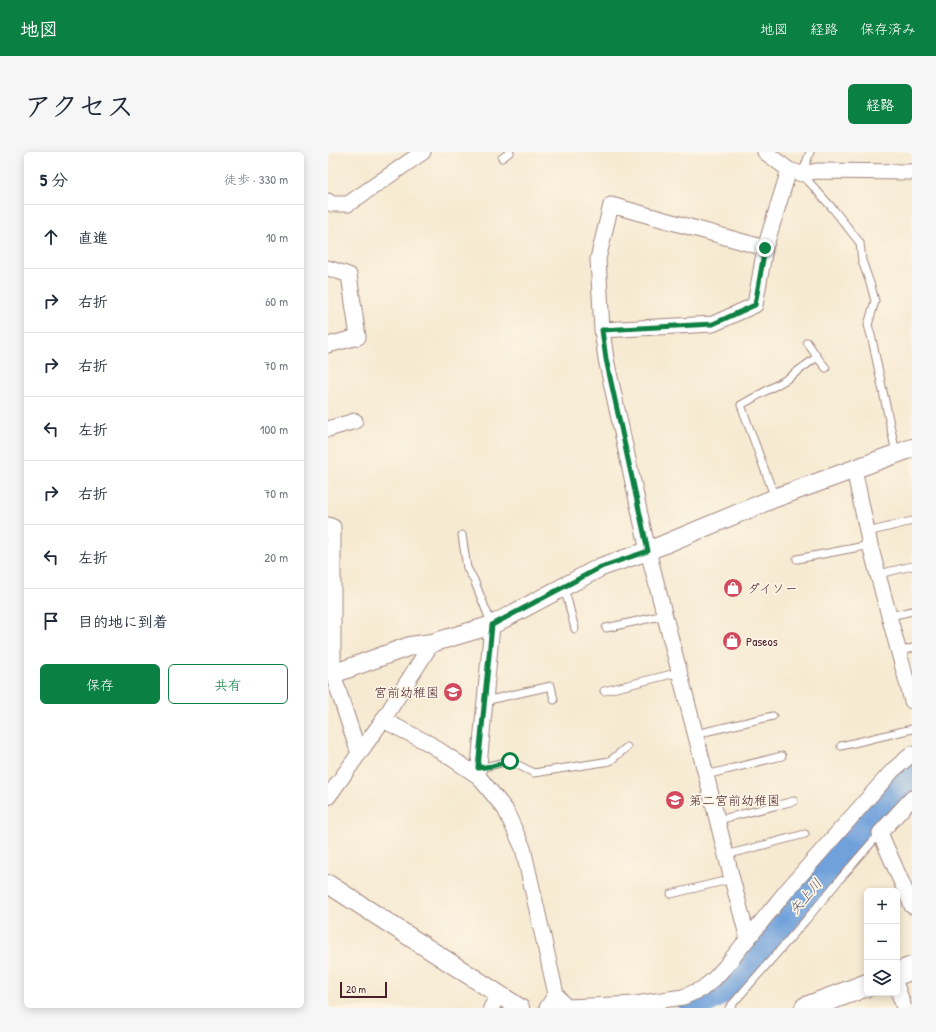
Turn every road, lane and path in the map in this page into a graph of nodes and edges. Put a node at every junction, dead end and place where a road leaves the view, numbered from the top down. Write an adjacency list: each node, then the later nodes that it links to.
1 (510, 152): 5 (lane)
2 (765, 152): 6 (street)
3 (810, 152): 6 (lane)
4 (416, 154): 8 (street)
5 (502, 158)
6 (795, 172): 7 (street); 9 (street); 18 (lane)
7 (912, 172)
8 (329, 207)
9 (765, 248): 11 (street); 11 (street)
10 (328, 268): 13 (street)
11 (602, 330): 25 (street)
12 (807, 342): 14 (lane)
13 (328, 345)
14 (817, 357): 15 (lane); 20 (lane)
15 (826, 368)
16 (355, 421): 17 (street)
17 (328, 429)
18 (904, 451): 19 (street)
19 (854, 469): 20 (street); 24 (street)
20 (775, 498): 25 (street)
21 (912, 521): 24 (lane)
22 (328, 525): 39 (street)
23 (462, 535): 33 (lane)
24 (869, 538): 26 (lane); 28 (street)
25 (648, 551): 29 (street); 31 (street)
26 (797, 559)
27 (912, 566): 28 (lane)
28 (879, 574): 32 (street)
29 (562, 587): 33 (street); 35 (lane)
30 (912, 611): 32 (lane)
31 (665, 615): 34 (lane); 38 (street)
32 (890, 616): 37 (street)
33 (492, 625): 36 (street); 42 (street)
34 (606, 628)
35 (575, 629)
36 (432, 643): 39 (street); 45 (street)
37 (906, 650): 43 (street)
38 (680, 672): 40 (lane); 47 (street)
39 (333, 674): 50 (street)
40 (604, 691)
41 (554, 700): 42 (lane)
42 (485, 701): 53 (street)
43 (912, 701)
44 (773, 716): 47 (lane)
45 (383, 720): 50 (street); 53 (street)
46 (912, 729): 48 (lane)
47 (696, 734): 54 (street)
48 (841, 746)
49 (627, 747): 53 (lane)
50 (359, 754): 55 (street)
51 (912, 754): 66 (street)
52 (782, 756): 54 (lane)
53 (478, 772): 70 (street)
54 (706, 775): 58 (street)
55 (328, 797)
56 (912, 798): 59 (street)
57 (794, 801): 58 (lane)
58 (718, 820): 61 (street)
59 (880, 833): 65 (street); 76 (lane)
60 (805, 834): 61 (lane)
61 (726, 855): 62 (street)
62 (732, 879): 64 (lane); 66 (street)
63 (328, 884): 72 (street)
64 (671, 894)
65 (912, 906)
66 (748, 939): 70 (street)
67 (912, 968): 68 (main road)
68 (900, 973)
69 (864, 986): 73 (main road)
70 (556, 994): 75 (street)
71 (900, 996): 77 (street)
72 (495, 1001): 74 (street)
73 (810, 1007)
74 (520, 1008)
75 (547, 1008)
76 (729, 1008)
77 (904, 1008)

